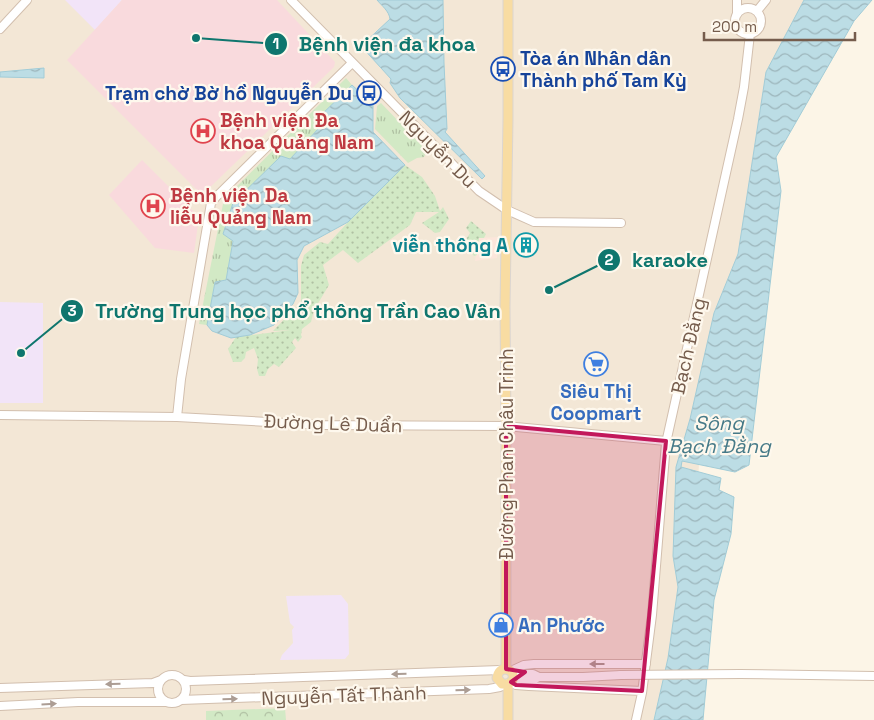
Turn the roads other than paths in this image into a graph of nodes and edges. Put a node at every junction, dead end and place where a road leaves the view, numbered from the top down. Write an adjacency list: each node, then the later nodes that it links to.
1 (27, 0): 8 (street)
2 (291, 0): 10 (street, Nguyễn Du)
3 (508, 0): 11 (main road, Đường Phan Châu Trinh)
4 (737, 0): 7 (street)
5 (766, 0): 6 (street)
6 (757, 11): 7 (street); 9 (street)
7 (737, 13): 9 (street)
8 (0, 30)
9 (750, 34): 16 (street, Bạch Đằng)
10 (352, 62): 11 (street, Nguyễn Du); 14 (street)
11 (507, 210): 12 (street, Nguyễn Du); 15 (main road, Đường Phan Châu Trinh)
12 (621, 224)
13 (0, 415): 14 (street, Đường Lê Duẩn)
14 (177, 417): 15 (street, Đường Lê Duẩn)
15 (506, 426): 16 (street, Đường Lê Duẩn); 19 (main road, Đường Phan Châu Trinh)
16 (666, 442): 17 (street, Bạch Đằng)
17 (646, 664): 19 (street, one-way to 19); 23 (street, Bạch Đằng)
18 (874, 676): 19 (street, bridge)
19 (508, 677): 21 (street, Nguyễn Tất Thành, one-way to 21); 23 (street); 24 (street, Nguyễn Tất Thành, one-way to 19); 27 (main road, Đường Phan Châu Trinh)
20 (161, 680): 21 (street); 22 (street, one-way to 22); 25 (street)
21 (184, 680): 24 (street)
22 (0, 688)
23 (642, 691): 28 (street, Bạch Đằng)
24 (182, 700): 25 (street)
25 (166, 702): 26 (street, one-way to 25)
26 (0, 706)
27 (508, 720)
28 (636, 720)

